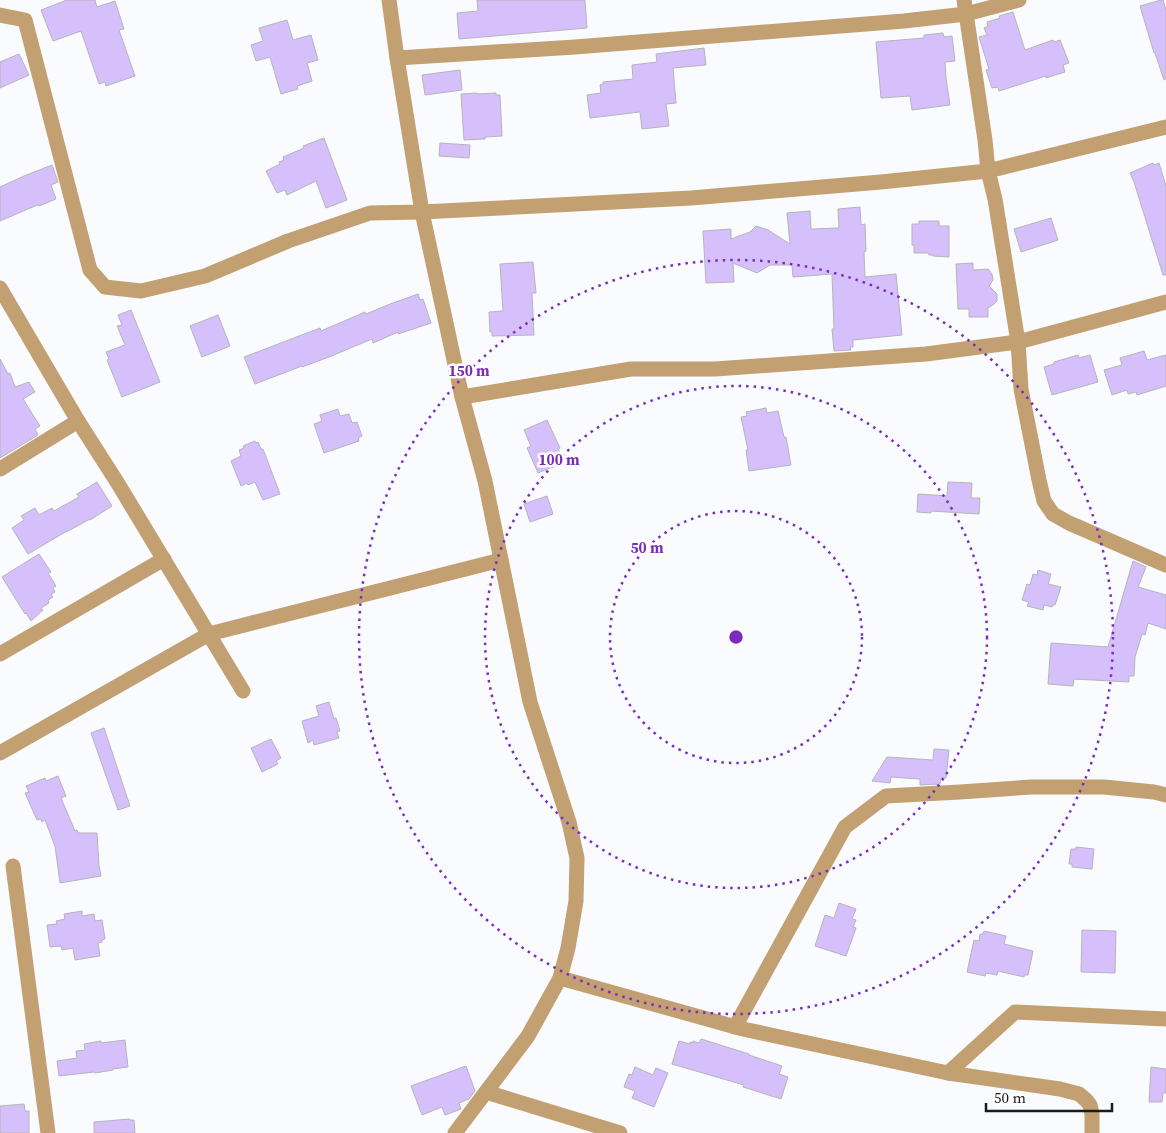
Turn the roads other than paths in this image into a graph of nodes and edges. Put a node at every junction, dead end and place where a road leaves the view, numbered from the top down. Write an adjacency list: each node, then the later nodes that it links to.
1 (389, 0): 5 (street)
2 (1019, 0): 3 (street)
3 (965, 7): 5 (street); 7 (street)
4 (0, 16): 8 (street)
5 (397, 58): 8 (street)
6 (1166, 127): 7 (street)
7 (988, 171): 8 (street); 11 (street)
8 (422, 212): 12 (street)
9 (0, 288): 13 (street)
10 (1166, 302): 11 (street)
11 (1018, 342): 12 (street); 17 (street)
12 (462, 397): 16 (street)
13 (78, 421): 14 (street); 15 (street)
14 (0, 468)
15 (164, 559): 18 (street); 19 (street)
16 (501, 560): 18 (street); 24 (street)
17 (1166, 565)
18 (209, 634): 20 (street); 21 (street)
19 (0, 654)
20 (243, 691)
21 (0, 753)
22 (1166, 795): 26 (street)
23 (13, 866): 29 (street)
24 (560, 978): 26 (street); 28 (street)
25 (1166, 1019): 27 (street)
26 (735, 1027): 27 (street)
27 (948, 1073): 32 (street)
28 (486, 1092): 30 (street); 31 (street)
29 (48, 1133)
30 (454, 1133)
31 (620, 1133)
32 (1092, 1133)

